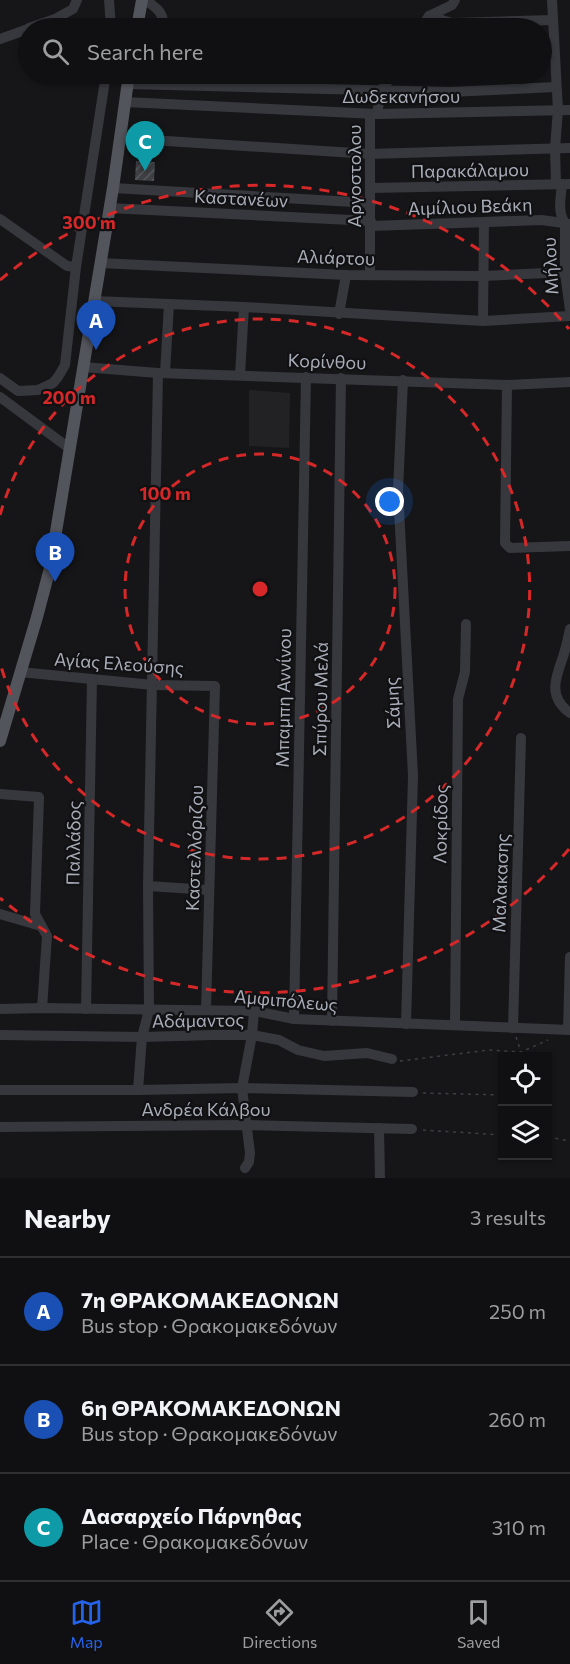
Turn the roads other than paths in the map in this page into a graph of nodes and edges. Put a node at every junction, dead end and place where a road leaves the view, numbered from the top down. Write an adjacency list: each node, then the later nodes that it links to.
1 (77, 0): 7 (street)
2 (109, 0): 8 (street)
3 (143, 0): 9 (main road); 10 (street)
4 (455, 0): 6 (street)
5 (552, 0): 13 (street, Μήλου)
6 (429, 15): 11 (street); 12 (street)
7 (57, 18)
8 (110, 18)
9 (139, 18)
10 (163, 18)
11 (427, 18)
12 (438, 18)
13 (553, 20): 21 (street, Μήλου)
14 (18, 33): 15 (street)
15 (0, 39)
16 (104, 84): 44 (street)
17 (127, 84): 24 (main road)
18 (197, 84): 20 (street, Δωδεκανήσου)
19 (386, 84): 22 (street)
20 (238, 87): 22 (street, Δωδεκανήσου); 25 (street)
21 (556, 87): 23 (street, Δωδεκανήσου); 26 (street, Μήλου)
22 (381, 91): 23 (street, Δωδεκανήσου); 29 (street, Αργοστολου)
23 (450, 92): 28 (street)
24 (125, 102): 25 (street, Δωδεκανήσου); 30 (main road)
25 (235, 108): 29 (street, Δωδεκανήσου)
26 (558, 110): 27 (street, Δωδεκανήσου); 28 (street, Δωδεκανήσου); 31 (street, Μήλου)
27 (570, 110)
28 (450, 113): 29 (street, Δωδεκανήσου)
29 (374, 114): 33 (street, Αργοστολου)
30 (120, 138): 33 (street); 35 (main road)
31 (555, 148): 32 (street); 33 (street); 34 (street, Μήλου)
32 (570, 148)
33 (370, 154): 36 (street, Αργοστολου)
34 (563, 184): 36 (street, Παρακάλαμου); 41 (street, Μήλου)
35 (113, 188): 37 (street); 38 (main road)
36 (371, 188): 37 (street, Αργοστολου)
37 (371, 203): 42 (street, Αργοστολου)
38 (110, 208): 42 (street, Καστανέων); 43 (main road)
39 (0, 219): 44 (street)
40 (484, 222): 41 (street, Αιμίλιου Βεάκη); 42 (street, Αιμίλιου Βεάκη); 48 (street)
41 (567, 223): 45 (street, Μήλου)
42 (371, 224): 47 (street, Αργοστολου)
43 (100, 263): 46 (street, Αλιάρτου); 49 (main road)
44 (76, 267): 60 (street)
45 (568, 273): 48 (street, Αλιάρτου); 52 (street, Μήλου)
46 (346, 274): 47 (street, Αλιάρτου); 53 (street)
47 (370, 275): 48 (street, Αλιάρτου)
48 (483, 276): 55 (street)
49 (94, 302): 50 (street); 56 (main road)
50 (169, 304): 51 (street); 57 (street)
51 (244, 307): 53 (street); 58 (street)
52 (570, 310)
53 (339, 314): 55 (street)
54 (570, 316): 55 (street)
55 (483, 321)
56 (83, 367): 57 (street, Κορίνθου); 66 (main road)
57 (161, 373): 58 (street, Κορίνθου); 72 (street)
58 (240, 375): 59 (street, Κορίνθου)
59 (306, 377): 61 (street, Κορίνθου); 89 (street, Μπαμπη Αννίνου)
60 (0, 378)
61 (341, 378): 62 (street, Κορίνθου); 90 (street, Σπύρου Μελά)
62 (403, 380): 64 (street, Κορίνθου); 91 (street, Σάμης)
63 (570, 382): 64 (street, Κορίνθου)
64 (507, 385): 67 (street)
65 (0, 397): 66 (street)
66 (69, 448): 70 (main road)
67 (570, 546)
68 (466, 624): 92 (street, Λοκρίδος)
69 (570, 629): 74 (street)
70 (20, 672): 71 (street, Αγίας Ελεούσης); 76 (main road)
71 (92, 679): 72 (street, Αγίας Ελεούσης); 85 (street, Παλλάδος)
72 (153, 685): 73 (street, Αγίας Ελεούσης); 78 (street)
73 (216, 686): 79 (street, Καστελλόριζου)
74 (570, 713)
75 (521, 738): 93 (street, Μαλακασης)
76 (0, 741)
77 (0, 795): 81 (street)
78 (148, 886): 79 (street); 86 (street)
79 (209, 890): 87 (street, Καστελλόριζου)
80 (0, 914): 81 (street)
81 (41, 926): 83 (street)
82 (570, 957): 94 (street)
83 (42, 1008): 84 (street, Αμφιπόλεως); 85 (street, Αμφιπόλεως)
84 (0, 1009)
85 (86, 1009): 86 (street, Αμφιπόλεως)
86 (149, 1010): 87 (street, Αμφιπόλεως); 97 (street)
87 (206, 1011): 88 (street, Αμφιπόλεως)
88 (254, 1011): 89 (street, Αμφιπόλεως); 96 (street)
89 (294, 1019): 90 (street, Αμφιπόλεως)
90 (332, 1021): 91 (street, Αμφιπόλεως)
91 (406, 1024): 92 (street, Αμφιπόλεως)
92 (455, 1025): 93 (street, Αμφιπόλεως)
93 (513, 1028): 94 (street, Αμφιπόλεως)
94 (569, 1030)
95 (0, 1035): 97 (street, Αδάμαντος)
96 (252, 1035): 97 (street, Αδάμαντος); 98 (street, Αδάμαντος); 99 (street)
97 (142, 1037): 101 (street)
98 (392, 1059)
99 (242, 1088): 101 (street); 102 (street); 103 (street)
100 (0, 1090): 101 (street)
101 (138, 1090)
102 (413, 1092)
103 (246, 1125): 104 (street, Ανδρέα Κάλβου); 105 (street, Ανδρέα Κάλβου); 107 (street)
104 (0, 1127)
105 (379, 1128): 106 (street, Ανδρέα Κάλβου); 108 (street)
106 (412, 1129)
107 (245, 1168)
108 (380, 1178)

